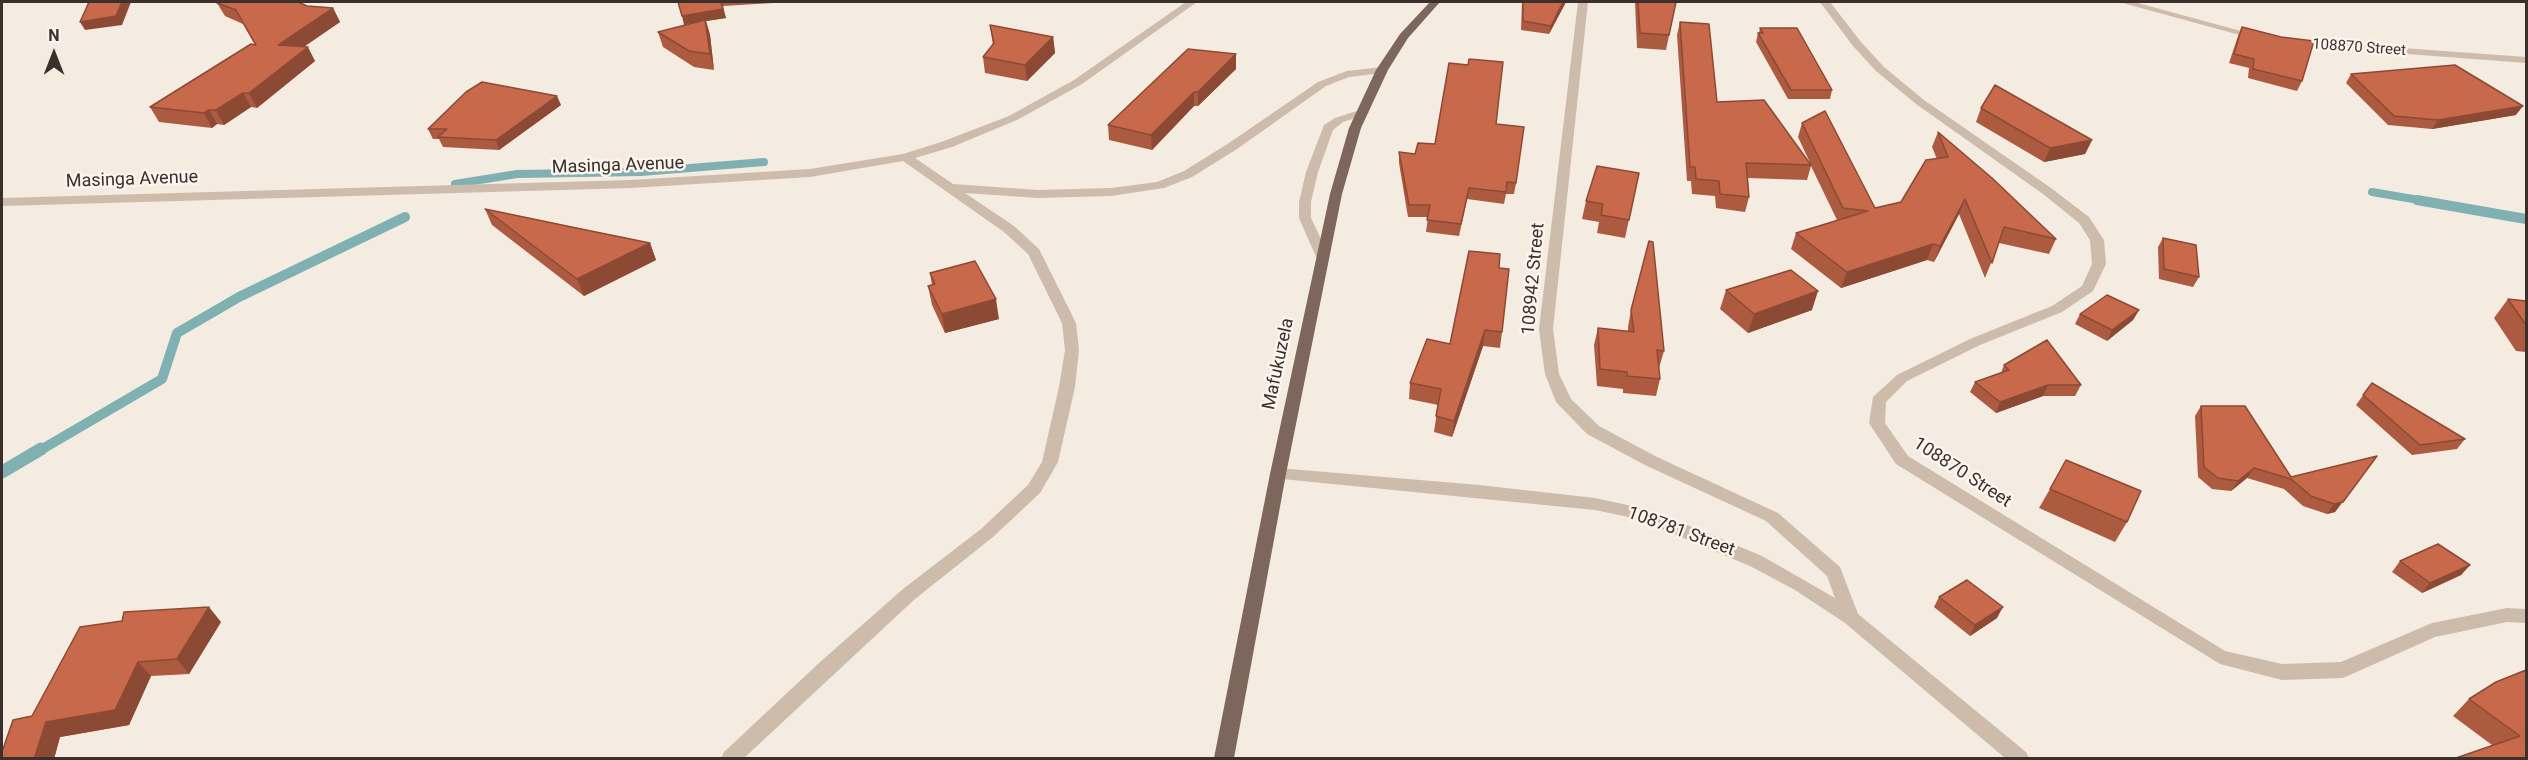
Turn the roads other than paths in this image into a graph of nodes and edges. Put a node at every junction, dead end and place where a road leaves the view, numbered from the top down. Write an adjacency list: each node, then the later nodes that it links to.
1 (1192, 2): 9 (street, Masinga Avenue)
2 (1435, 2): 7 (main road, Mafukuzela)
3 (1583, 2): 15 (street, 108942 Street)
4 (1825, 2): 14 (street, 108870 Street)
5 (2124, 2): 6 (street, 108870 Street)
6 (2526, 60)
7 (1382, 70): 8 (main road, Mafukuzela); 10 (street)
8 (1363, 112): 12 (main road, Mafukuzela); 12 (street)
9 (905, 157): 10 (street); 11 (street, Masinga Avenue)
10 (947, 188): 16 (street)
11 (2, 202)
12 (1322, 256): 13 (main road, Mafukuzela)
13 (1278, 474): 15 (street, 108781 Street); 17 (main road, Mafukuzela)
14 (2526, 616)
15 (1851, 618): 18 (street, 108781 Street)
16 (731, 759)
17 (1224, 759)
18 (2019, 759)

